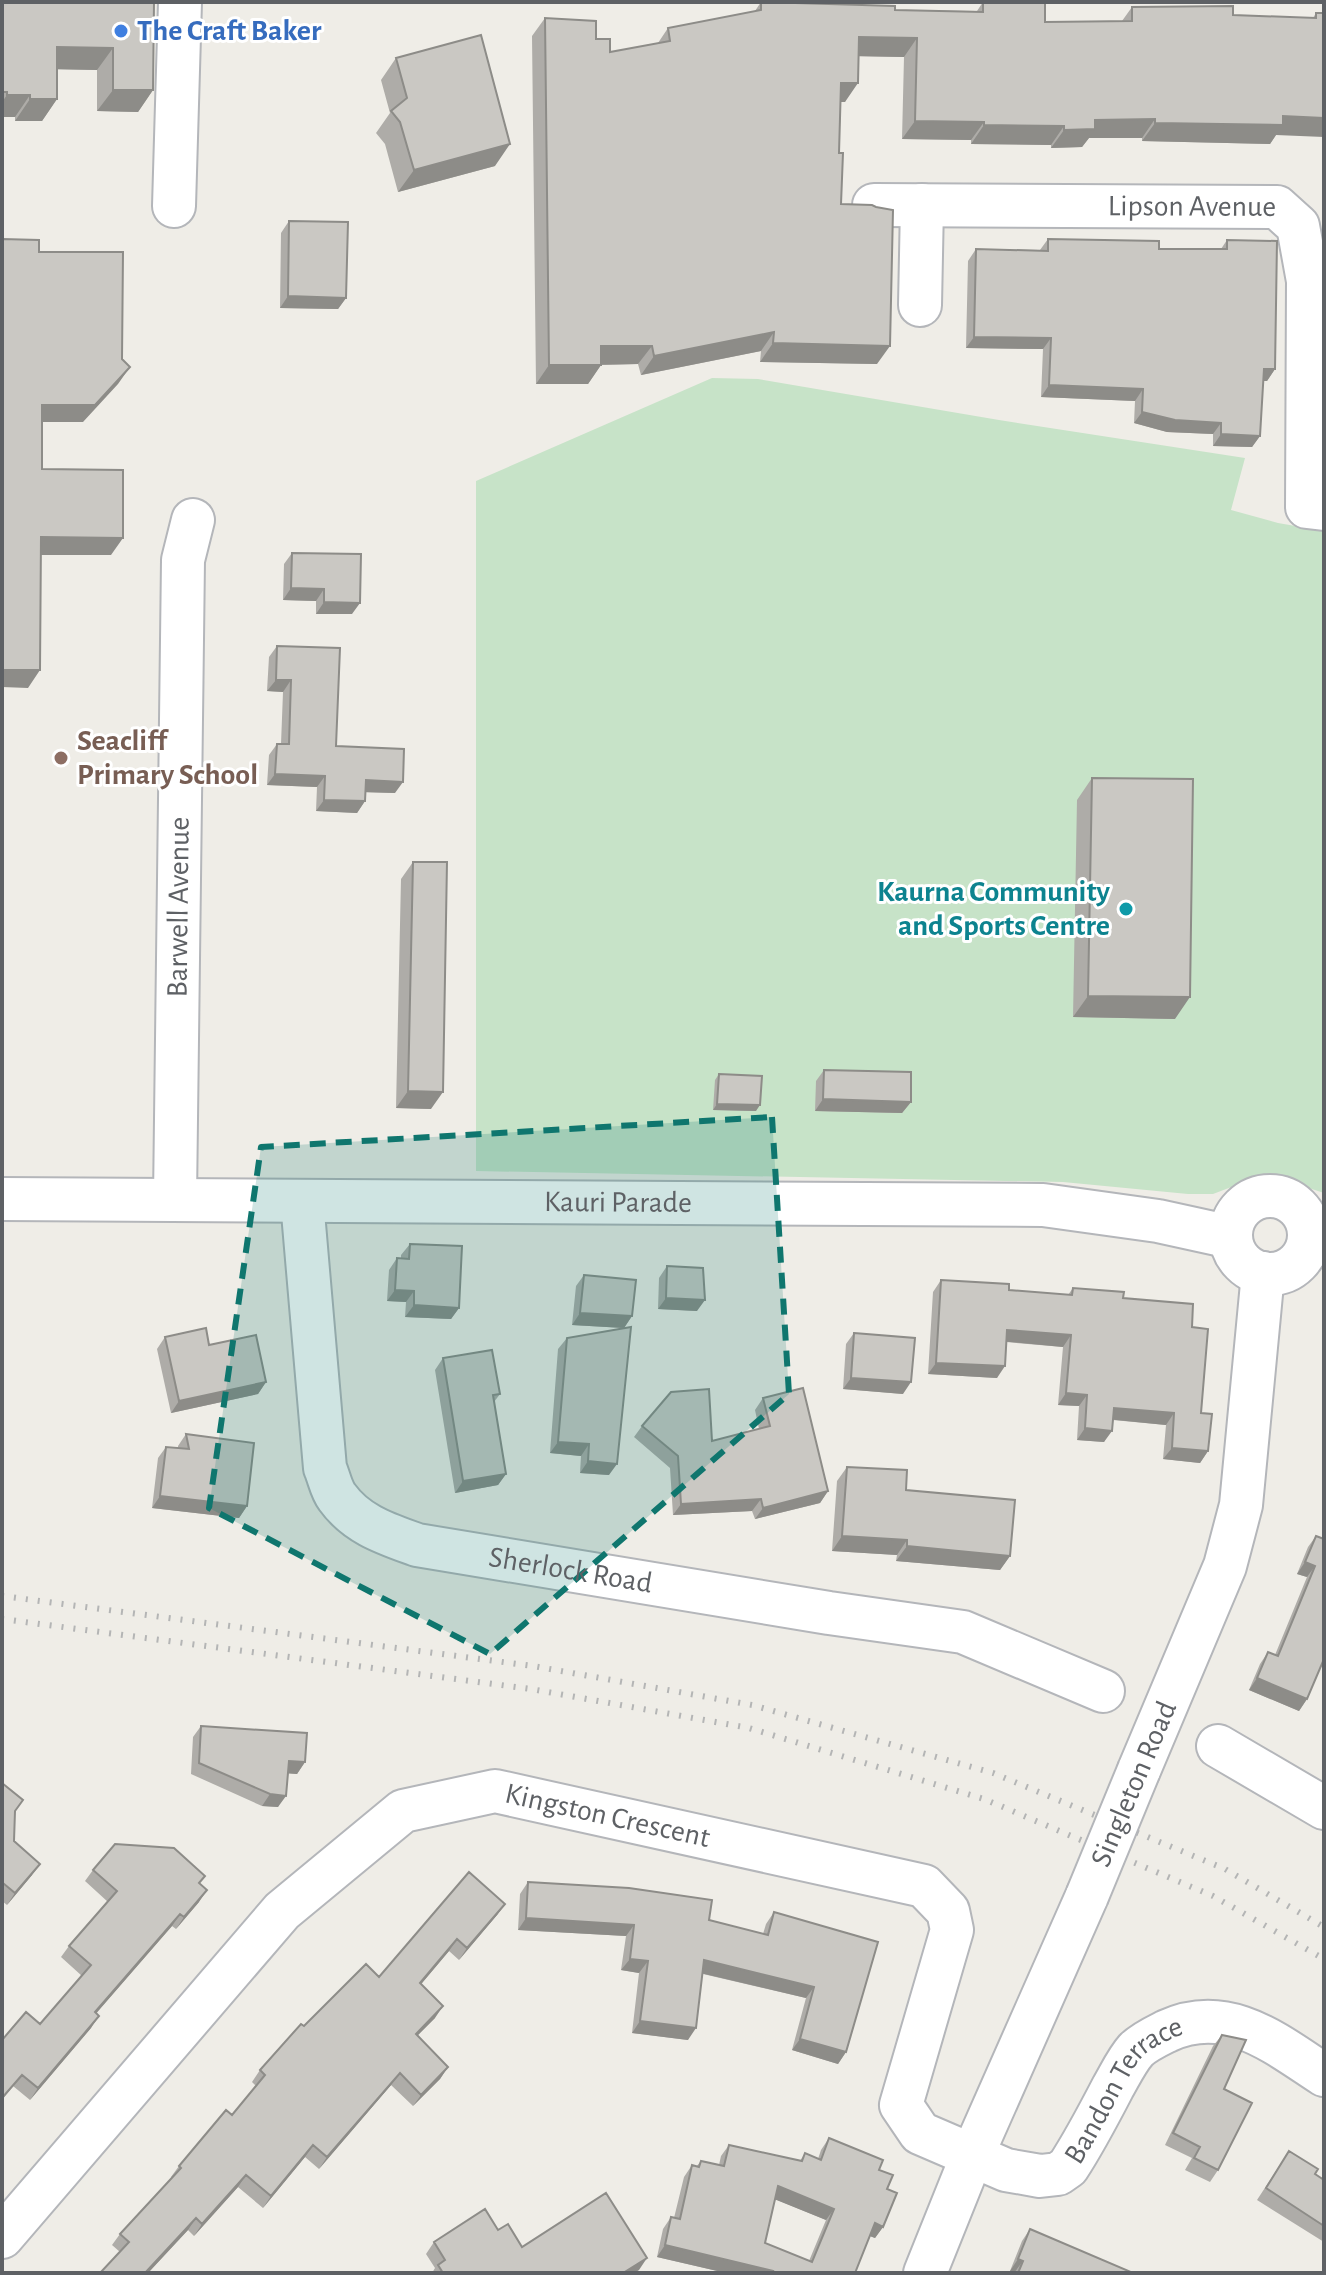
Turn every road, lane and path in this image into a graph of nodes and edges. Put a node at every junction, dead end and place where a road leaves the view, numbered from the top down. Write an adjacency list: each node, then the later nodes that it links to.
1 (180, 2): 4 (street)
2 (874, 205): 3 (street, Lipson Avenue)
3 (922, 205): 5 (street); 6 (street, Lipson Avenue)
4 (174, 206)
5 (920, 305)
6 (1324, 509)
7 (193, 520): 9 (street, Barwell Avenue)
8 (2, 1199): 9 (street, Kauri Parade)
9 (175, 1199): 10 (street, Kauri Parade)
10 (302, 1201): 12 (street, Kauri Parade); 14 (street, Sherlock Road)
11 (1316, 1233): 12 (street); 13 (street)
12 (1231, 1237): 13 (street)
13 (1263, 1273): 18 (street, Singleton Road, bridge)
14 (1103, 1691)
15 (1218, 1746): 16 (street)
16 (1324, 1808)
17 (1324, 2075): 18 (street, Bandon Terrace)
18 (972, 2156): 19 (street, Kingston Crescent); 20 (street, Singleton Road)
19 (2, 2237)
20 (925, 2273)

